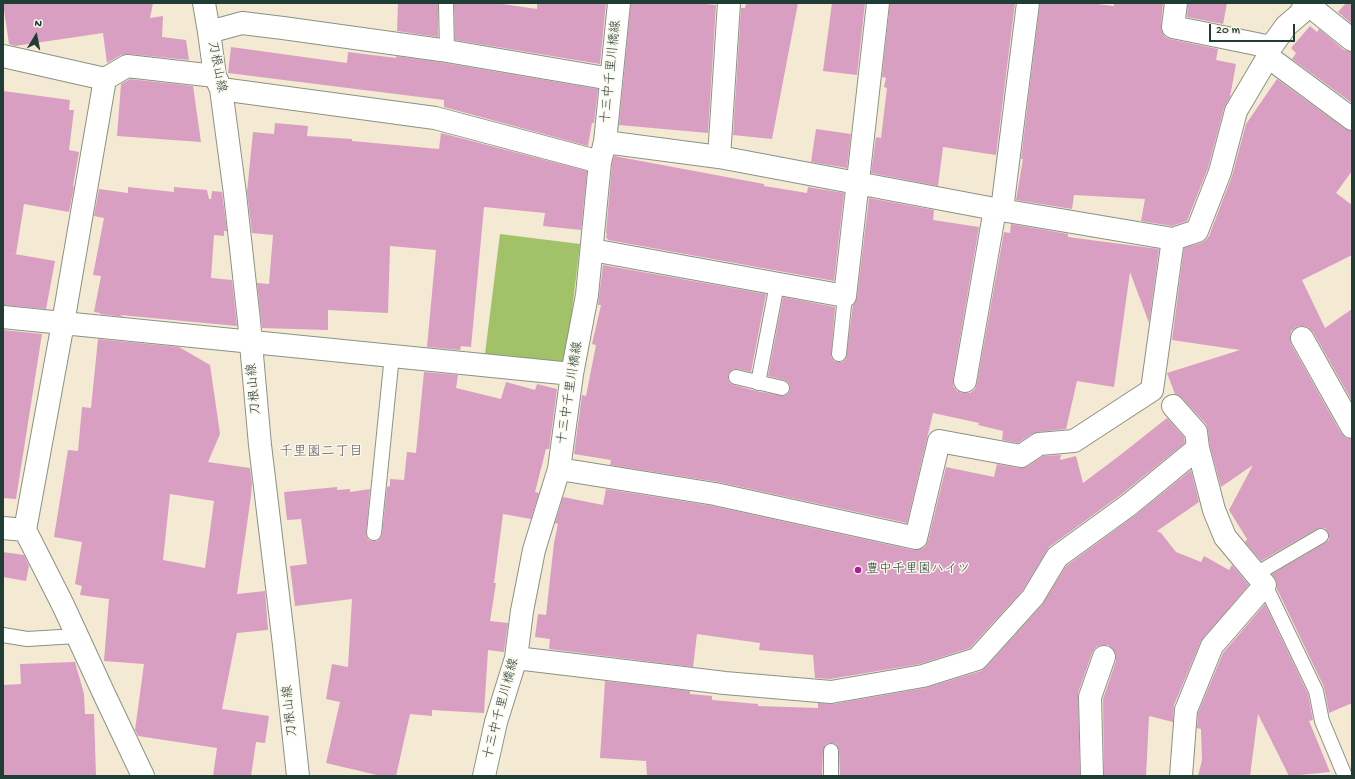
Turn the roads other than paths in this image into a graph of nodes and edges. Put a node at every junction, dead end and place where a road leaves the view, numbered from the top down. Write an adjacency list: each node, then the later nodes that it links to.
1 (204, 3): 9 (street, 刀根山線)
2 (446, 3): 11 (lane)
3 (619, 3): 15 (street, 十三中千里川橋線)
4 (729, 3): 19 (street)
5 (878, 3): 20 (street)
6 (1028, 3): 21 (street)
7 (1176, 3): 12 (street)
8 (1306, 3): 10 (street); 12 (street)
9 (209, 32): 11 (street); 16 (street, 刀根山線)
10 (1352, 40)
11 (447, 51): 15 (street)
12 (1269, 51): 17 (street); 22 (street)
13 (3, 56): 14 (street)
14 (105, 79): 16 (street); 27 (street)
15 (612, 79): 18 (street, 十三中千里川橋線)
16 (218, 83): 18 (street); 29 (street, 刀根山線)
17 (1352, 119)
18 (603, 152): 19 (street); 23 (street, 十三中千里川橋線)
19 (719, 157): 20 (street)
20 (858, 183): 21 (street); 25 (street)
21 (998, 210): 22 (street); 34 (street)
22 (1173, 239): 40 (street)
23 (592, 250): 24 (street); 32 (street, 十三中千里川橋線)
24 (777, 284): 25 (street); 35 (lane)
25 (845, 296): 30 (lane)
26 (3, 317): 27 (street)
27 (63, 323): 29 (street); 42 (street)
28 (1302, 338): 38 (street)
29 (251, 342): 31 (street); 52 (street, 刀根山線)
30 (839, 354)
31 (392, 355): 32 (street); 43 (lane)
32 (572, 374): 40 (street, 十三中千里川橋線)
33 (736, 377): 35 (lane)
34 (965, 381)
35 (758, 383): 36 (lane)
36 (782, 388)
37 (1173, 406): 39 (street)
38 (1352, 427)
39 (1198, 448): 45 (street); 49 (street)
40 (559, 469): 49 (street, 十三中千里川橋線)
41 (3, 528): 42 (street)
42 (25, 530): 47 (street)
43 (374, 533)
44 (1321, 536): 45 (lane)
45 (1260, 579): 56 (street); 57 (lane)
46 (3, 635): 47 (lane)
47 (77, 636): 51 (street)
48 (1104, 657): 55 (street)
49 (516, 658): 53 (street, 十三中千里川橋線)
50 (831, 751): 54 (lane)
51 (143, 776)
52 (298, 776)
53 (484, 776)
54 (831, 776)
55 (1092, 776)
56 (1181, 776)
57 (1344, 776)

